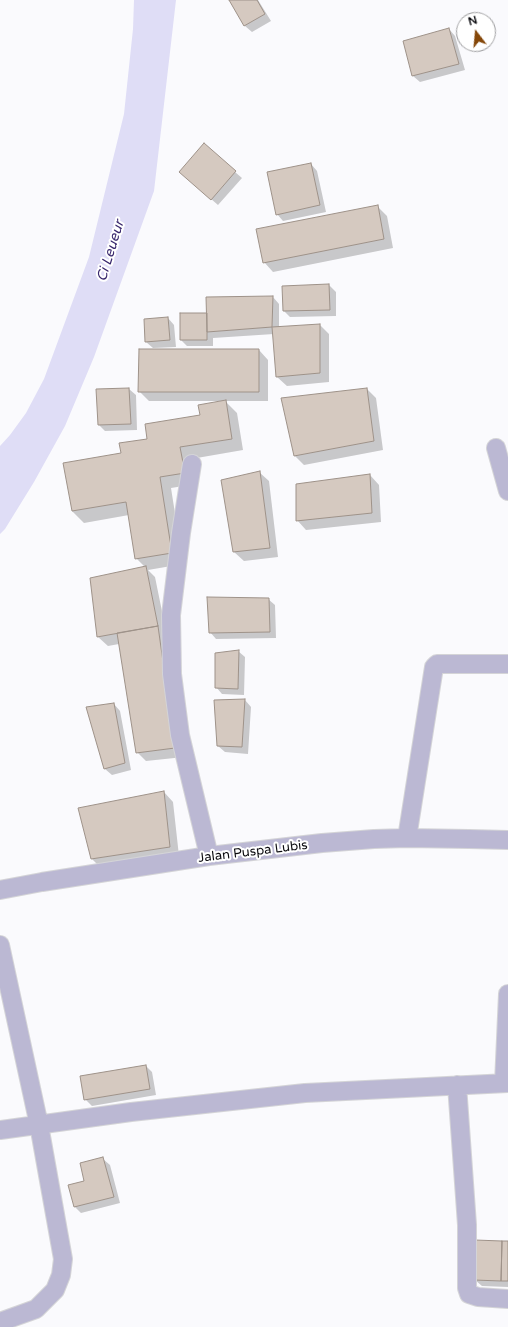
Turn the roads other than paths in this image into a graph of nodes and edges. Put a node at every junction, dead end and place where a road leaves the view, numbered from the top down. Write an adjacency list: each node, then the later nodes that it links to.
1 (496, 448): 3 (street)
2 (192, 464): 7 (street)
3 (508, 491)
4 (508, 664): 5 (street)
5 (407, 838): 6 (street, Jalan Puspa Lubis); 7 (street, Jalan Puspa Lubis)
6 (508, 840)
7 (209, 856): 8 (street, Jalan Puspa Lubis)
8 (0, 890)
9 (0, 945): 13 (street)
10 (508, 994): 11 (street)
11 (506, 1083): 12 (street)
12 (457, 1085): 13 (street); 15 (street)
13 (39, 1125): 14 (street); 16 (street)
14 (0, 1130)
15 (508, 1299)
16 (0, 1322)

